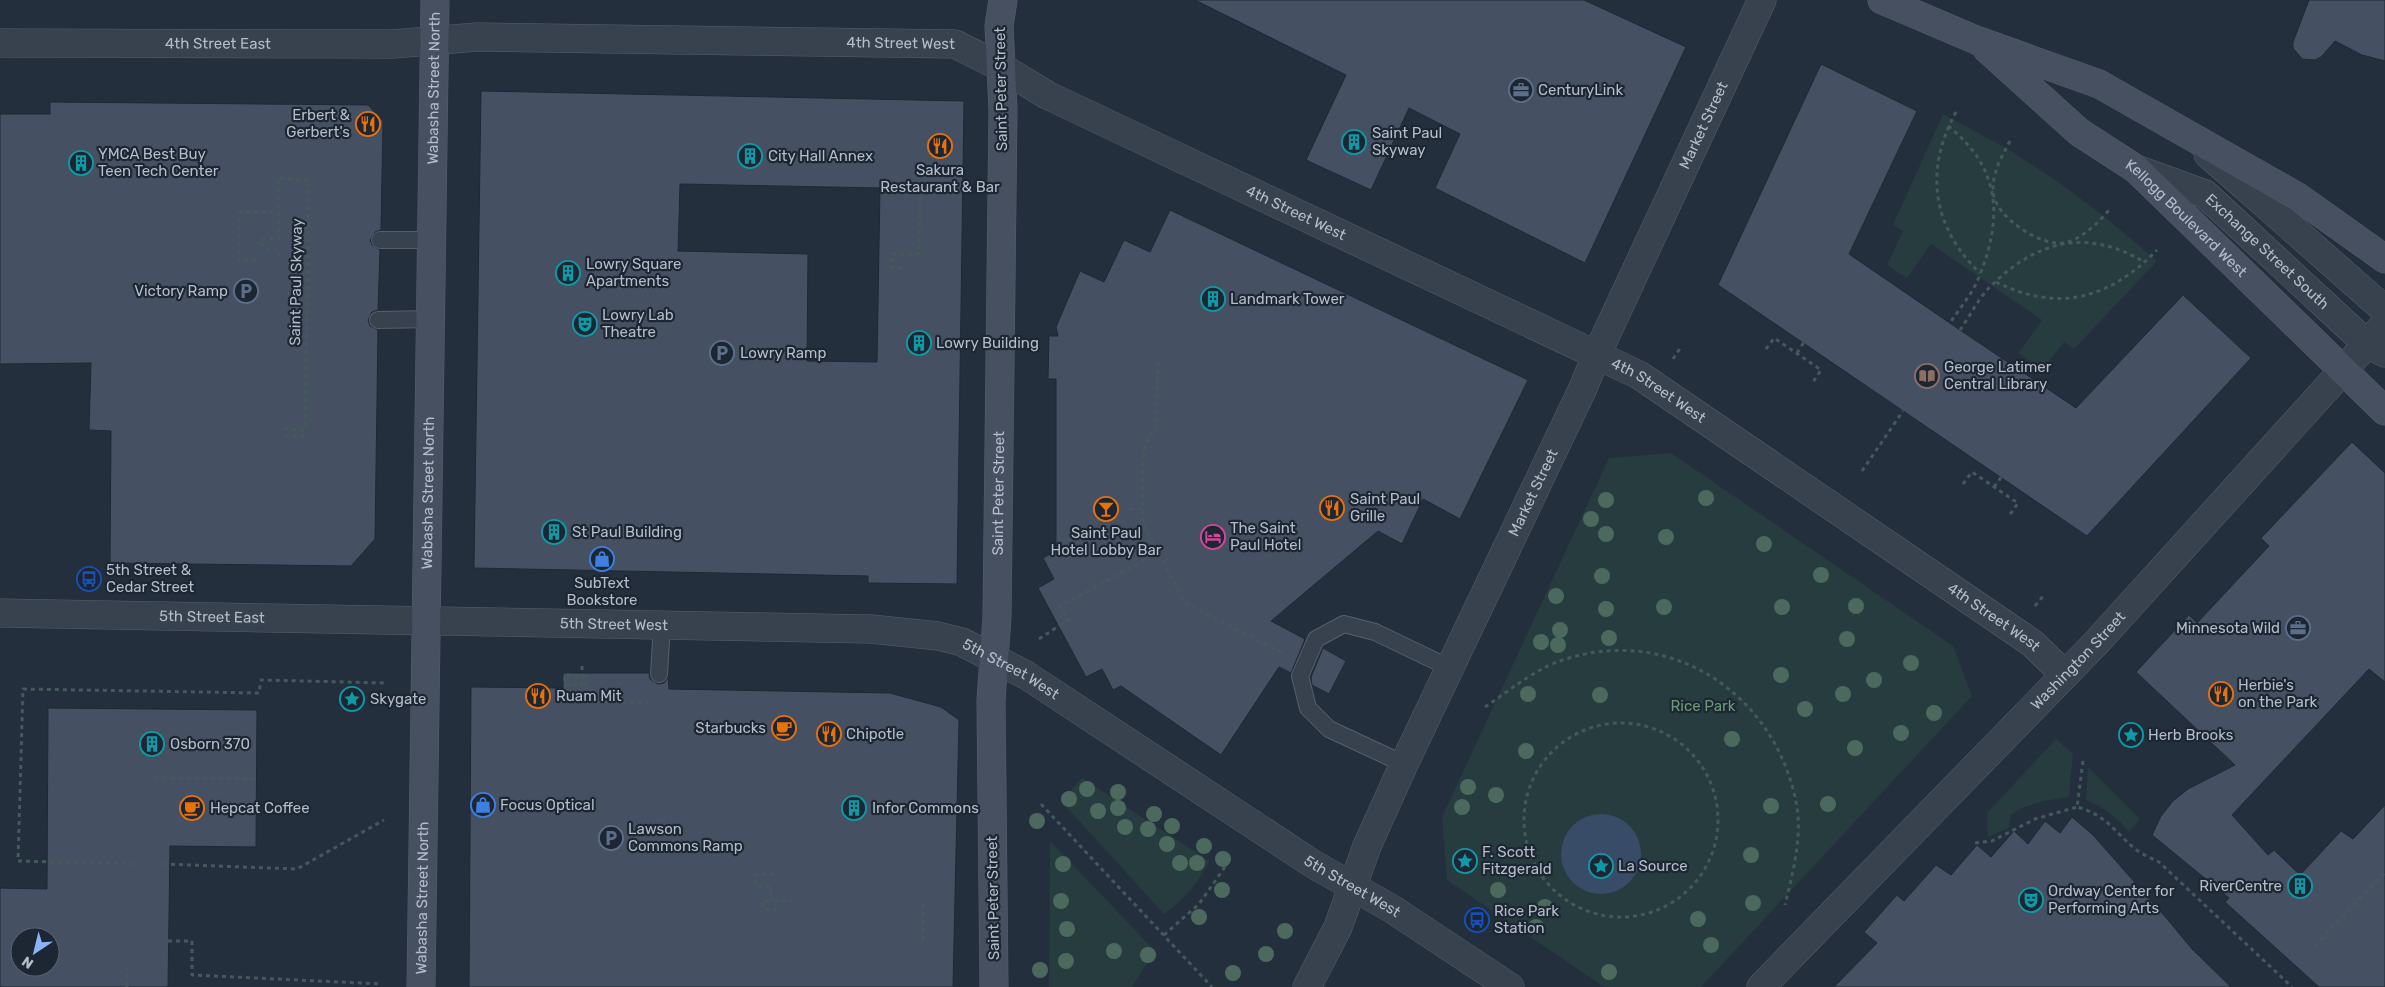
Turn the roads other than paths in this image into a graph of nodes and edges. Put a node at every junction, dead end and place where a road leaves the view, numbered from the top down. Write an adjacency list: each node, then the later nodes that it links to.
1 (435, 0): 6 (main road, Wabasha Street North)
2 (1002, 0): 8 (main road, Saint Peter Street)
3 (1762, 0): 19 (street, Market Street)
4 (1882, 0): 5 (main road, Kellogg Boulevard West)
5 (1976, 40): 9 (main road, Kellogg Boulevard West); 10 (main road, Kellogg Boulevard West)
6 (434, 41): 7 (street, 4th Street East); 8 (street, 4th Street West); 12 (main road, Wabasha Street North)
7 (0, 43)
8 (1001, 67): 19 (street, 4th Street West); 25 (main road, Saint Peter Street)
9 (2175, 125): 13 (main road, Kellogg Boulevard West); 14 (street)
10 (2136, 170): 18 (street, Exchange Street South); 20 (main road, Kellogg Boulevard West)
11 (380, 240): 12 (lane)
12 (432, 240): 15 (main road, Wabasha Street North)
13 (2385, 259)
14 (2385, 310)
15 (430, 319): 16 (lane); 23 (main road, Wabasha Street North)
16 (378, 320)
17 (2385, 324): 18 (street, Washington Street)
18 (2376, 349): 20 (street, Washington Street)
19 (1597, 354): 26 (street, Market Street); 28 (street, 4th Street West)
20 (2344, 370): 21 (main road, Kellogg Boulevard West); 28 (street, Washington Street)
21 (2385, 410)
22 (0, 614): 23 (street, 5th Street East)
23 (426, 621): 24 (street, 5th Street West); 31 (main road, Wabasha Street North)
24 (662, 625): 25 (street, 5th Street West); 27 (lane)
25 (994, 659): 30 (street, 5th Street West); 32 (main road, Saint Peter Street)
26 (1450, 668): 29 (street, Market Street); 29 (lane)
27 (659, 674)
28 (2065, 675): 35 (street, Washington Street)
29 (1404, 764): 30 (street, Market Street)
30 (1353, 887): 33 (street, Market Street); 34 (street, 5th Street West)
31 (421, 987)
32 (994, 987)
33 (1307, 987)
34 (1510, 987)
35 (1761, 987)

